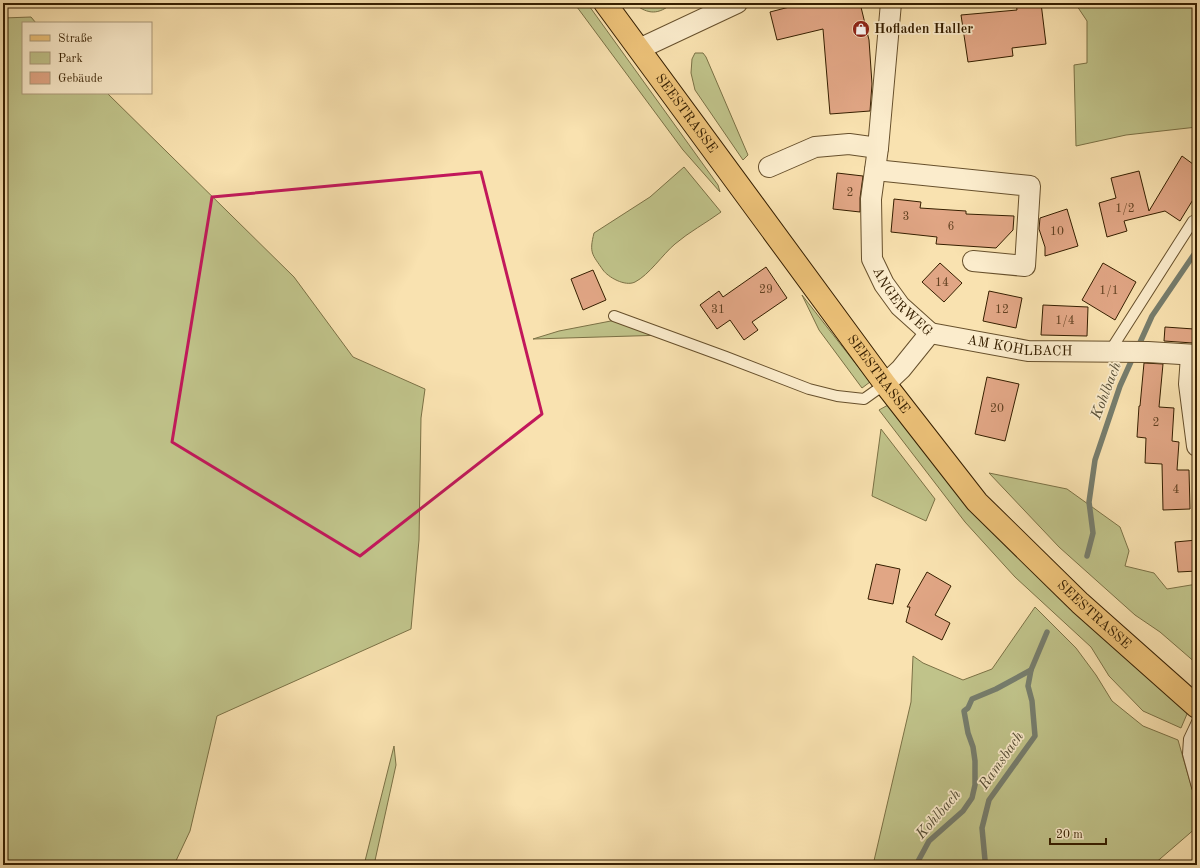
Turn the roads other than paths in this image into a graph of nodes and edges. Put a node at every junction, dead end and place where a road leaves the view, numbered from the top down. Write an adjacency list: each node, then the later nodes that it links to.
1 (605, 3): 4 (main road, SEESTRASSE)
2 (737, 3): 4 (street)
3 (891, 3): 5 (street, ANGERWEG)
4 (638, 49): 14 (main road, SEESTRASSE)
5 (878, 148): 6 (street); 7 (street, ANGERWEG)
6 (769, 167)
7 (875, 170): 9 (street); 11 (street, ANGERWEG)
8 (1193, 221): 12 (lane)
9 (973, 261)
10 (614, 316): 14 (lane)
11 (930, 333): 12 (street, AM KOHLBACH); 14 (street, ANGERWEG)
12 (1117, 351): 13 (street, AM KOHLBACH)
13 (1194, 355): 15 (street, AM KOHLBACH)
14 (885, 384): 16 (main road, SEESTRASSE)
15 (1197, 446)
16 (1197, 707)
17 (1197, 722): 18 (lane)
18 (1197, 787)

